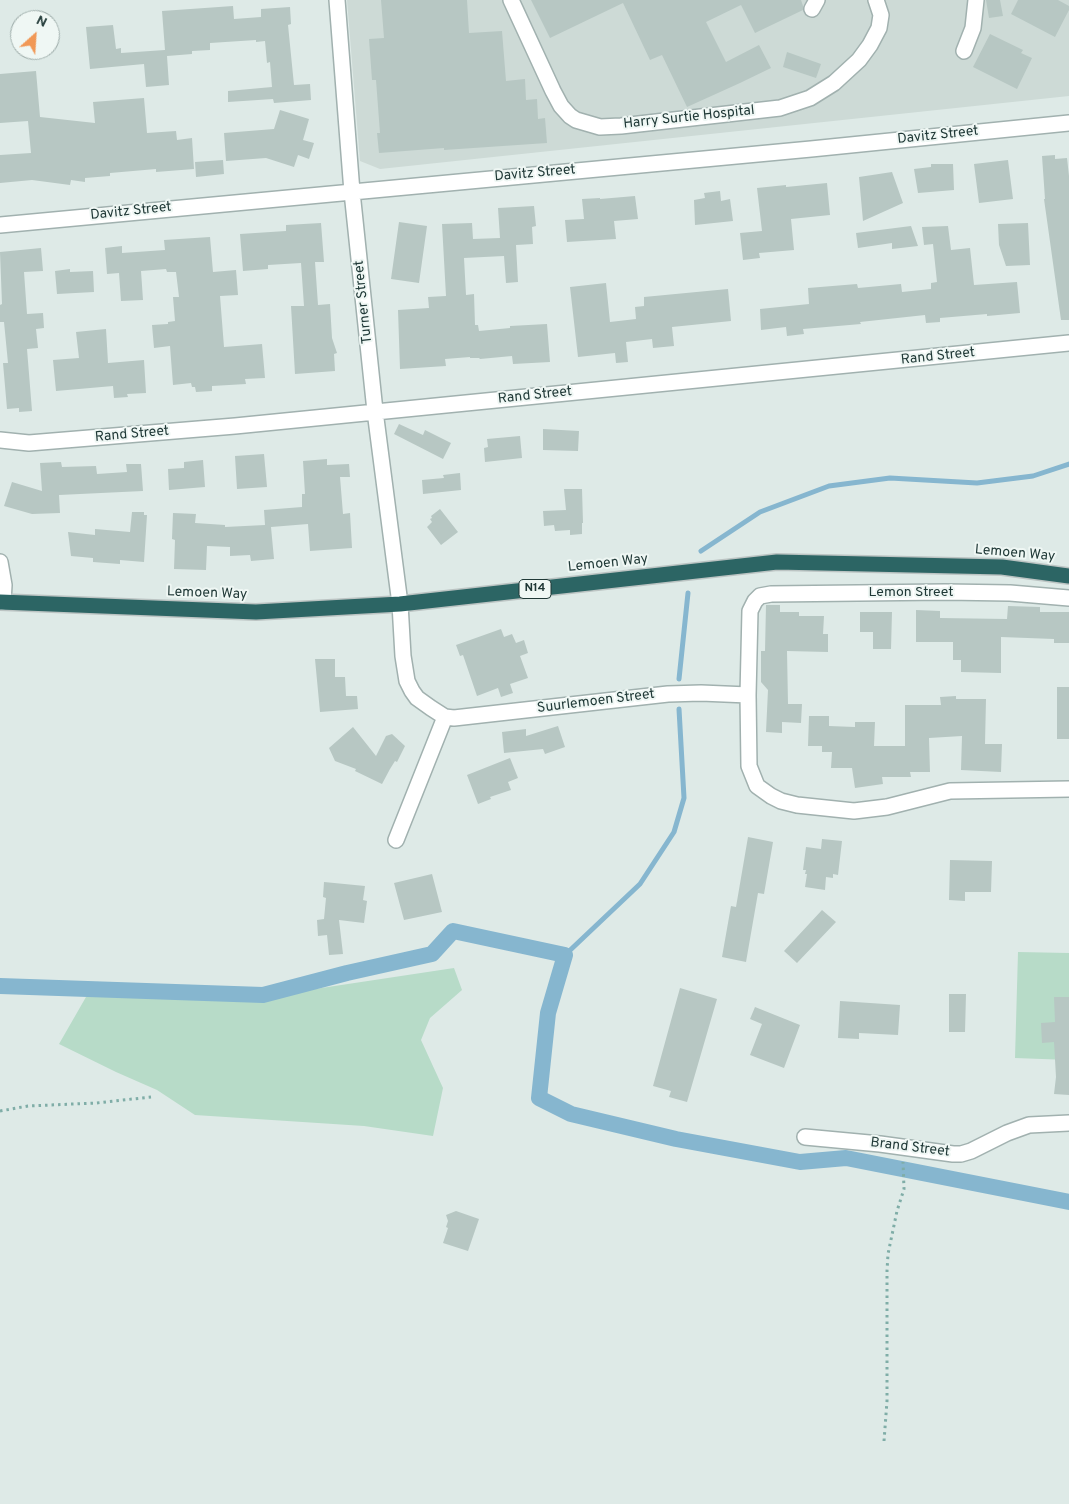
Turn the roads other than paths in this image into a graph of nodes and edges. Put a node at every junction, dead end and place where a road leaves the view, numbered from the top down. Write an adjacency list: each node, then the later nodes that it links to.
1 (337, 0): 7 (street, Turner Street)
2 (510, 0): 3 (street, Harry Surtie Hospital)
3 (876, 0)
4 (976, 0): 5 (street)
5 (964, 52)
6 (1069, 123): 7 (street, Davitz Street)
7 (352, 192): 8 (street, Davitz Street); 10 (street, Turner Street)
8 (0, 225)
9 (1069, 343): 10 (street, Rand Street)
10 (375, 412): 11 (street, Rand Street); 16 (street, Turner Street)
11 (0, 440)
12 (0, 562): 15 (street)
13 (1069, 576): 16 (highway, Lemoen Way / N14)
14 (1069, 598): 17 (street, Lemon Street)
15 (2, 602): 16 (highway, Lemoen Way / N14)
16 (400, 604): 18 (street)
17 (748, 695): 18 (street, Suurlemoen Street); 19 (street)
18 (444, 717): 20 (street)
19 (1069, 789)
20 (396, 840)
21 (1069, 1123): 22 (street, Brand Street)
22 (805, 1137)

